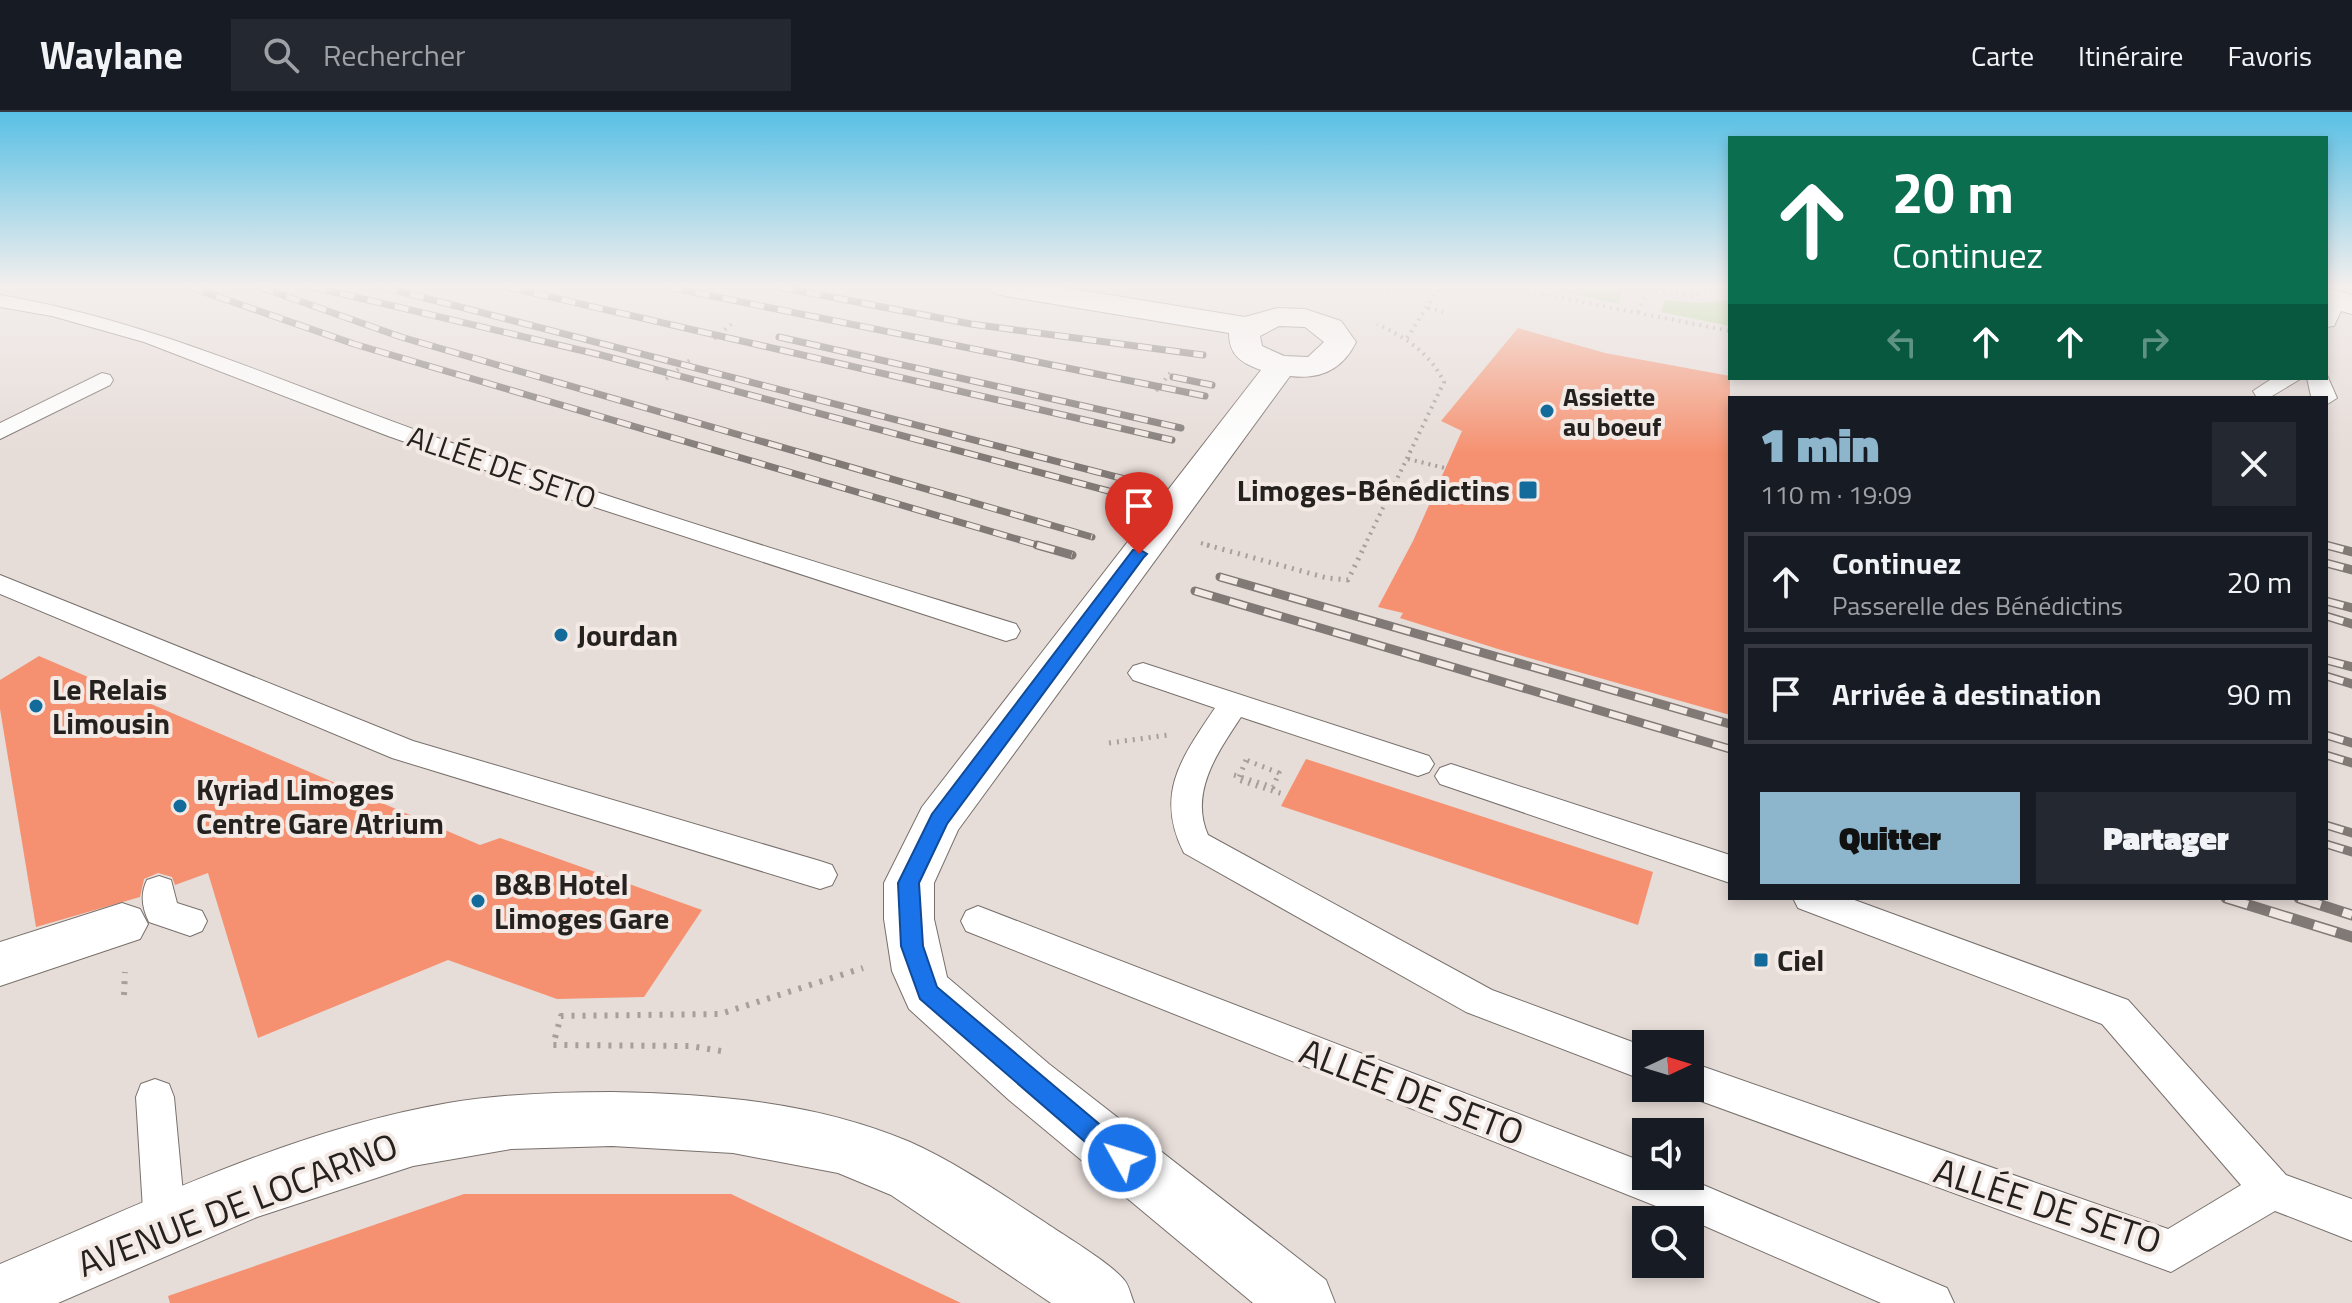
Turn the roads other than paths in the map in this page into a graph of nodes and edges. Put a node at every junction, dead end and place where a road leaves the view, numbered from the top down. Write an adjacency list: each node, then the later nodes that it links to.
1 (164, 343): 10 (lane, ALLÉE DE SETO)
2 (1243, 343): 4 (street)
3 (1340, 343): 4 (street)
4 (1281, 366): 30 (street)
5 (102, 380): 8 (lane)
6 (2288, 380): 7 (lane)
7 (2264, 391)
8 (0, 432)
9 (0, 584): 16 (lane)
10 (1006, 631)
11 (1143, 673): 12 (lane)
12 (1234, 703): 13 (lane); 22 (lane)
13 (1418, 764)
14 (1451, 776): 15 (lane)
15 (1728, 868)
16 (820, 875)
17 (1815, 900): 25 (lane)
18 (141, 907): 19 (lane); 21 (street)
19 (190, 921)
20 (978, 921): 31 (lane, ALLÉE DE SETO)
21 (0, 964)
22 (1632, 1059)
23 (1704, 1085): 25 (lane, ALLÉE DE SETO)
24 (155, 1097): 27 (lane)
25 (2272, 1190): 26 (lane)
26 (2352, 1220)
27 (165, 1226): 28 (street, AVENUE DE LOCARNO); 29 (street, AVENUE DE LOCARNO)
28 (0, 1296)
29 (1102, 1303)
30 (1303, 1303)
31 (1932, 1303)

